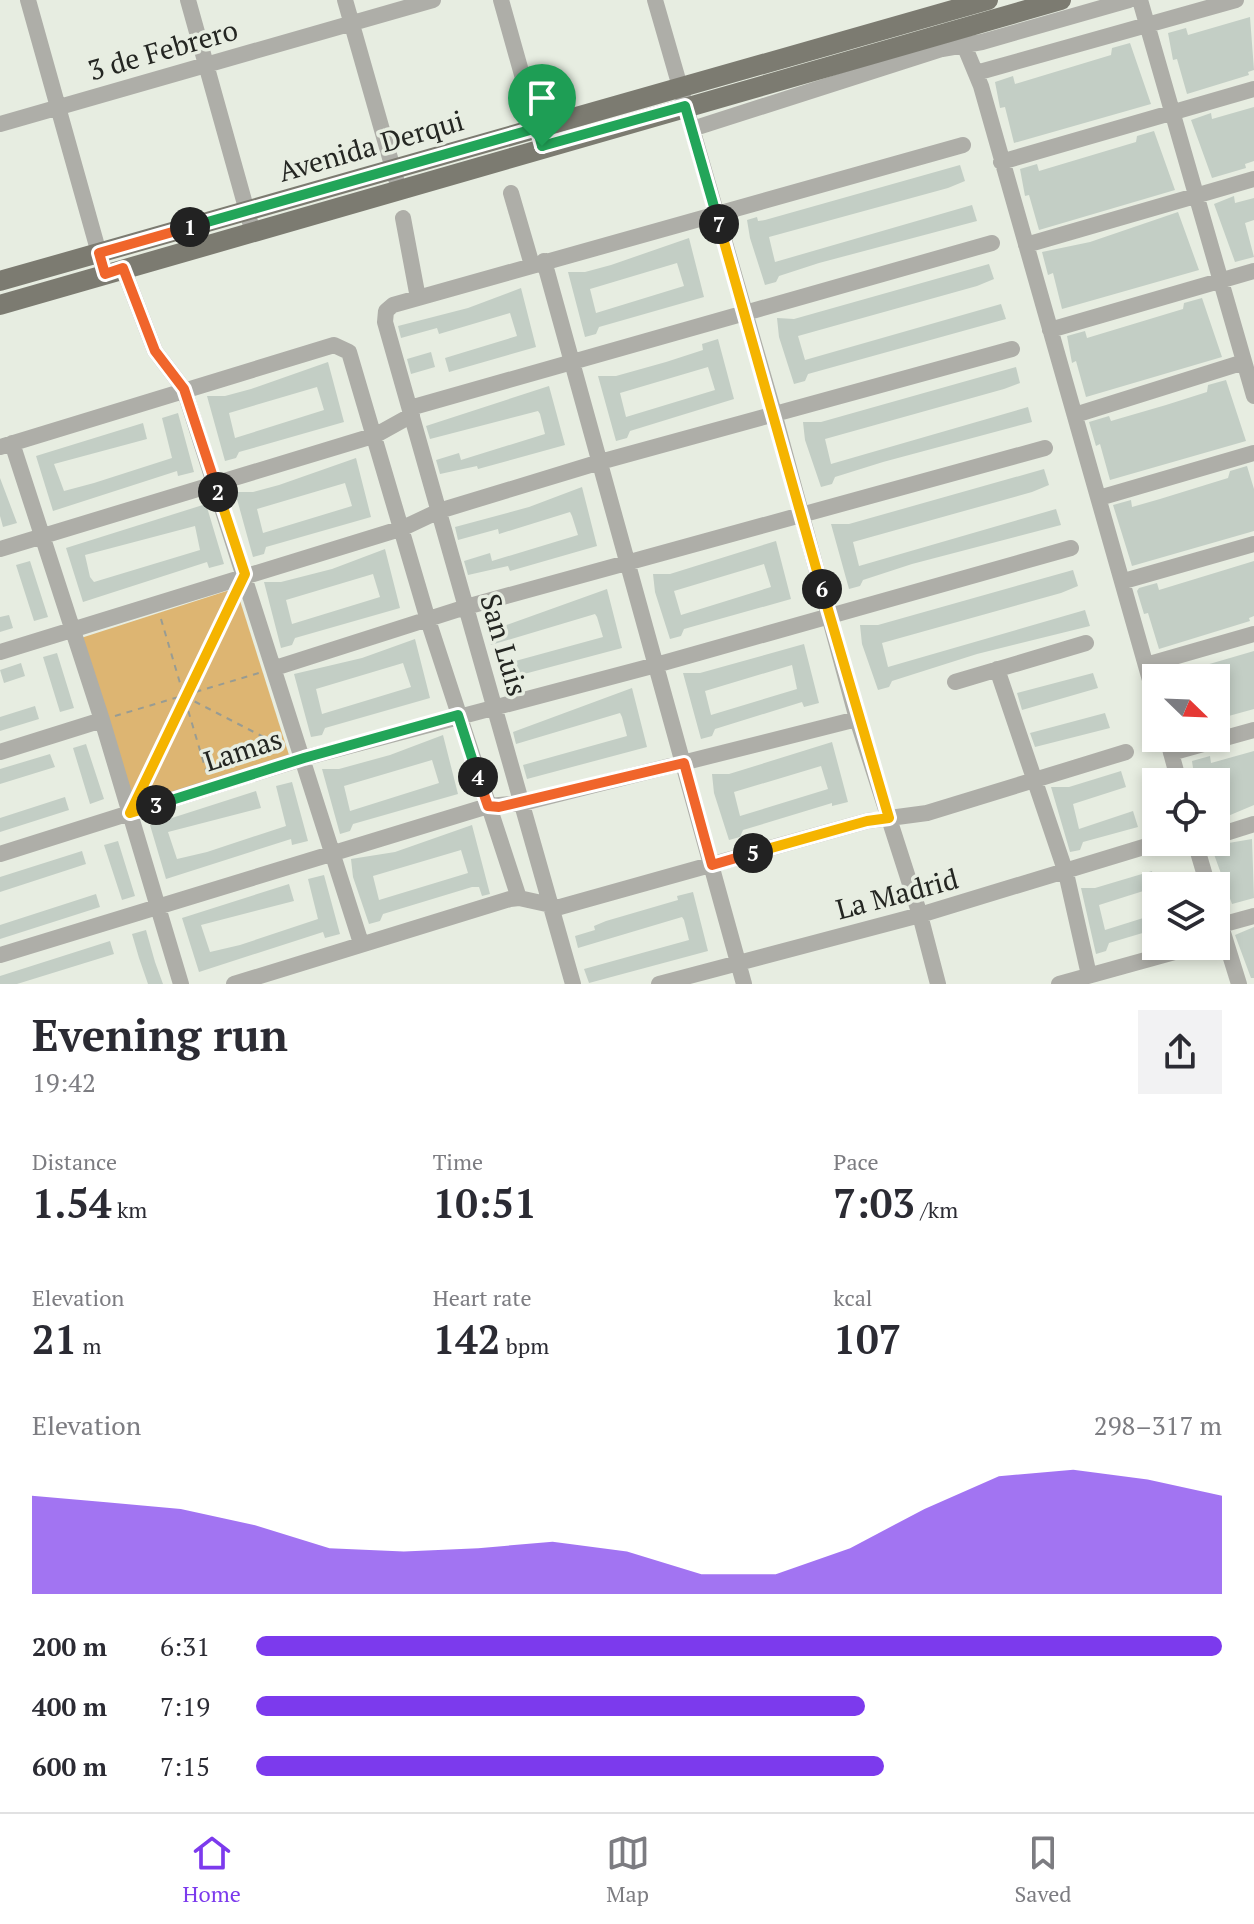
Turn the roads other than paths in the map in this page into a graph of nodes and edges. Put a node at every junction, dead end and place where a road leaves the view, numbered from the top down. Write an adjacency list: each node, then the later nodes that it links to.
1 (28, 0): 20 (street)
2 (188, 0): 16 (street)
3 (345, 0): 13 (street)
4 (433, 0): 13 (street, 3 de Febrero)
5 (501, 0): 24 (street)
6 (655, 0): 19 (street)
7 (988, 0): 12 (main road, Avenida Derqui)
8 (1061, 0): 19 (main road)
9 (1129, 0): 15 (street)
10 (1140, 0): 14 (street)
11 (1236, 0): 14 (street)
12 (954, 4): 19 (main road, Avenida Derqui)
13 (351, 23): 16 (street, 3 de Febrero); 27 (street)
14 (1147, 25): 17 (street); 21 (street)
15 (964, 45): 17 (street); 23 (street)
16 (206, 65): 20 (street, 3 de Febrero); 31 (street)
17 (976, 73): 26 (street)
18 (1254, 89): 21 (street)
19 (682, 97): 23 (street); 24 (main road, Avenida Derqui)
20 (58, 107): 22 (street, 3 de Febrero); 37 (street)
21 (1173, 111): 26 (street); 30 (street)
22 (0, 124)
23 (692, 129): 32 (street)
24 (540, 137): 27 (main road, Avenida Derqui)
25 (963, 145): 32 (street)
26 (1001, 162): 36 (street)
27 (395, 179): 31 (main road, Avenida Derqui); 34 (main road)
28 (1254, 179): 30 (street)
29 (511, 193): 38 (street)
30 (1196, 195): 36 (street); 41 (street)
31 (247, 211): 34 (street); 37 (main road, Avenida Derqui)
32 (716, 214): 38 (street); 45 (street)
33 (403, 218): 43 (street)
34 (253, 231): 39 (main road)
35 (992, 243): 45 (street)
36 (1026, 245): 46 (street)
37 (99, 253): 39 (street); 42 (main road, Avenida Derqui)
38 (538, 263): 43 (street); 48 (street)
39 (114, 271): 44 (main road); 50 (street)
40 (1254, 271): 41 (street)
41 (1219, 280): 46 (street); 49 (street)
42 (0, 281)
43 (418, 298): 52 (street, San Luis)
44 (0, 305)
45 (746, 313): 48 (street); 53 (street)
46 (1050, 330): 54 (street)
47 (1012, 349): 53 (street)
48 (573, 362): 52 (street); 59 (street)
49 (1244, 362): 51 (street); 54 (street)
50 (184, 389): 55 (street); 56 (street); 60 (street)
51 (1254, 396)
52 (411, 411): 55 (street); 62 (street, San Luis)
53 (774, 413): 59 (street); 63 (street)
54 (1075, 415): 61 (street)
55 (376, 435): 60 (street); 64 (street)
56 (6, 445): 65 (street)
57 (1045, 448): 63 (street)
58 (1254, 453): 61 (street)
59 (600, 462): 62 (street); 69 (street)
60 (216, 483): 65 (street); 70 (street)
61 (1099, 498): 71 (street)
62 (439, 511): 64 (street); 72 (street, San Luis)
63 (799, 514): 69 (street); 73 (street)
64 (403, 528): 70 (street); 74 (street)
65 (43, 535): 68 (street); 75 (street)
66 (1254, 544): 71 (street)
67 (1071, 548): 73 (street, Lamas)
68 (0, 549)
69 (629, 563): 72 (street); 81 (street)
70 (245, 574): 75 (street); 82 (street)
71 (1124, 581): 79 (street)
72 (466, 607): 74 (street); 85 (street, San Luis)
73 (829, 615): 81 (street, Lamas); 87 (street)
74 (428, 620): 82 (street); 86 (street)
75 (73, 629): 78 (street); 88 (street)
76 (1254, 634): 80 (street)
77 (1086, 643): 83 (street)
78 (0, 652)
79 (1146, 664)
80 (1149, 664)
81 (656, 665): 85 (street, Lamas); 94 (street)
82 (275, 668): 93 (street)
83 (997, 669): 84 (street); 95 (street)
84 (955, 682)
85 (496, 708): 86 (street, Lamas); 96 (street, San Luis)
86 (458, 715): 93 (street, Lamas); 97 (street)
87 (857, 719): 94 (street); 99 (street)
88 (102, 720): 91 (street); 98 (street)
89 (1254, 730): 90 (street)
90 (1230, 735)
91 (0, 752)
92 (1126, 752): 95 (street)
93 (304, 758): 98 (street, Lamas); 103 (street)
94 (684, 763): 96 (street); 105 (street)
95 (1031, 779): 99 (street); 106 (street)
96 (523, 803): 97 (street); 108 (street, San Luis)
97 (488, 806): 103 (street); 107 (street)
98 (130, 813): 104 (street, Lamas); 109 (street)
99 (889, 818): 105 (street); 110 (street)
100 (1254, 824): 101 (street)
101 (1230, 832)
102 (1142, 848): 106 (street, La Madrid)
103 (333, 852): 109 (street); 113 (street)
104 (0, 854)
105 (712, 865): 108 (street); 117 (street)
106 (1066, 873): 110 (street, La Madrid); 118 (street)
107 (519, 898): 108 (street); 113 (street)
108 (551, 906): 121 (street, San Luis)
109 (159, 907): 114 (street); 119 (street)
110 (920, 915): 117 (street, La Madrid); 124 (street)
111 (1254, 916): 112 (street)
112 (1230, 917)
113 (361, 943): 120 (street)
114 (0, 955)
115 (1230, 956): 126 (street)
116 (1145, 960): 118 (street)
117 (739, 964): 122 (street, La Madrid); 123 (street)
118 (1089, 975): 125 (street)
119 (181, 984)
120 (234, 984)
121 (573, 984)
122 (659, 984)
123 (744, 984)
124 (938, 984)
125 (1059, 984)
126 (1239, 984)

